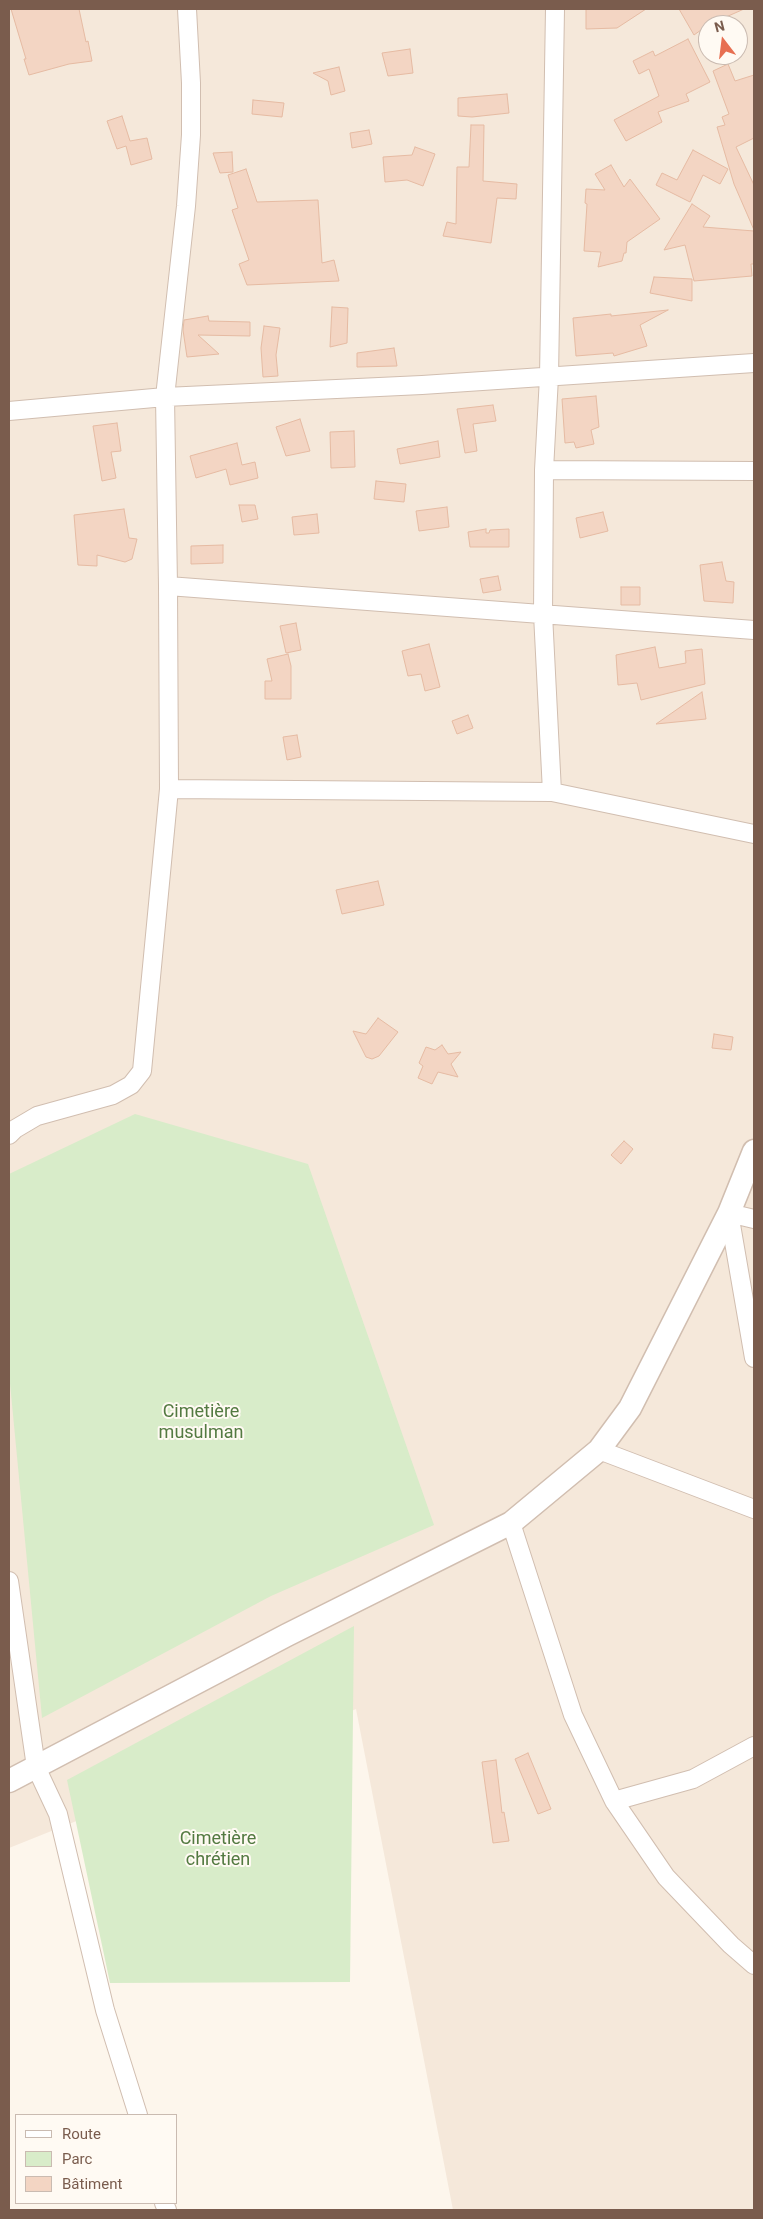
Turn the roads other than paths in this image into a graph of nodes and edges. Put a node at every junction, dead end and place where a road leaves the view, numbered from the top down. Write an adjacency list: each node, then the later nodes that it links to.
1 (186, 9): 5 (street)
2 (555, 9): 4 (street)
3 (754, 363): 4 (street)
4 (549, 377): 5 (street); 7 (street)
5 (165, 397): 6 (street); 9 (street)
6 (9, 411)
7 (544, 470): 8 (street); 10 (street)
8 (754, 471)
9 (168, 586): 10 (street); 12 (street)
10 (544, 614): 11 (street); 13 (street)
11 (754, 630)
12 (169, 788): 13 (street); 15 (street)
13 (552, 792): 14 (street)
14 (754, 834)
15 (9, 1135)
16 (754, 1151): 17 (street)
17 (728, 1212): 18 (street); 19 (street); 20 (street)
18 (754, 1219)
19 (754, 1358)
20 (599, 1450): 21 (street); 22 (street)
21 (754, 1510)
22 (511, 1523): 25 (street); 27 (street)
23 (9, 1581): 25 (street)
24 (754, 1746): 27 (street)
25 (36, 1766): 26 (street); 29 (street)
26 (9, 1781)
27 (614, 1801): 28 (street)
28 (754, 1965)
29 (138, 2114)

